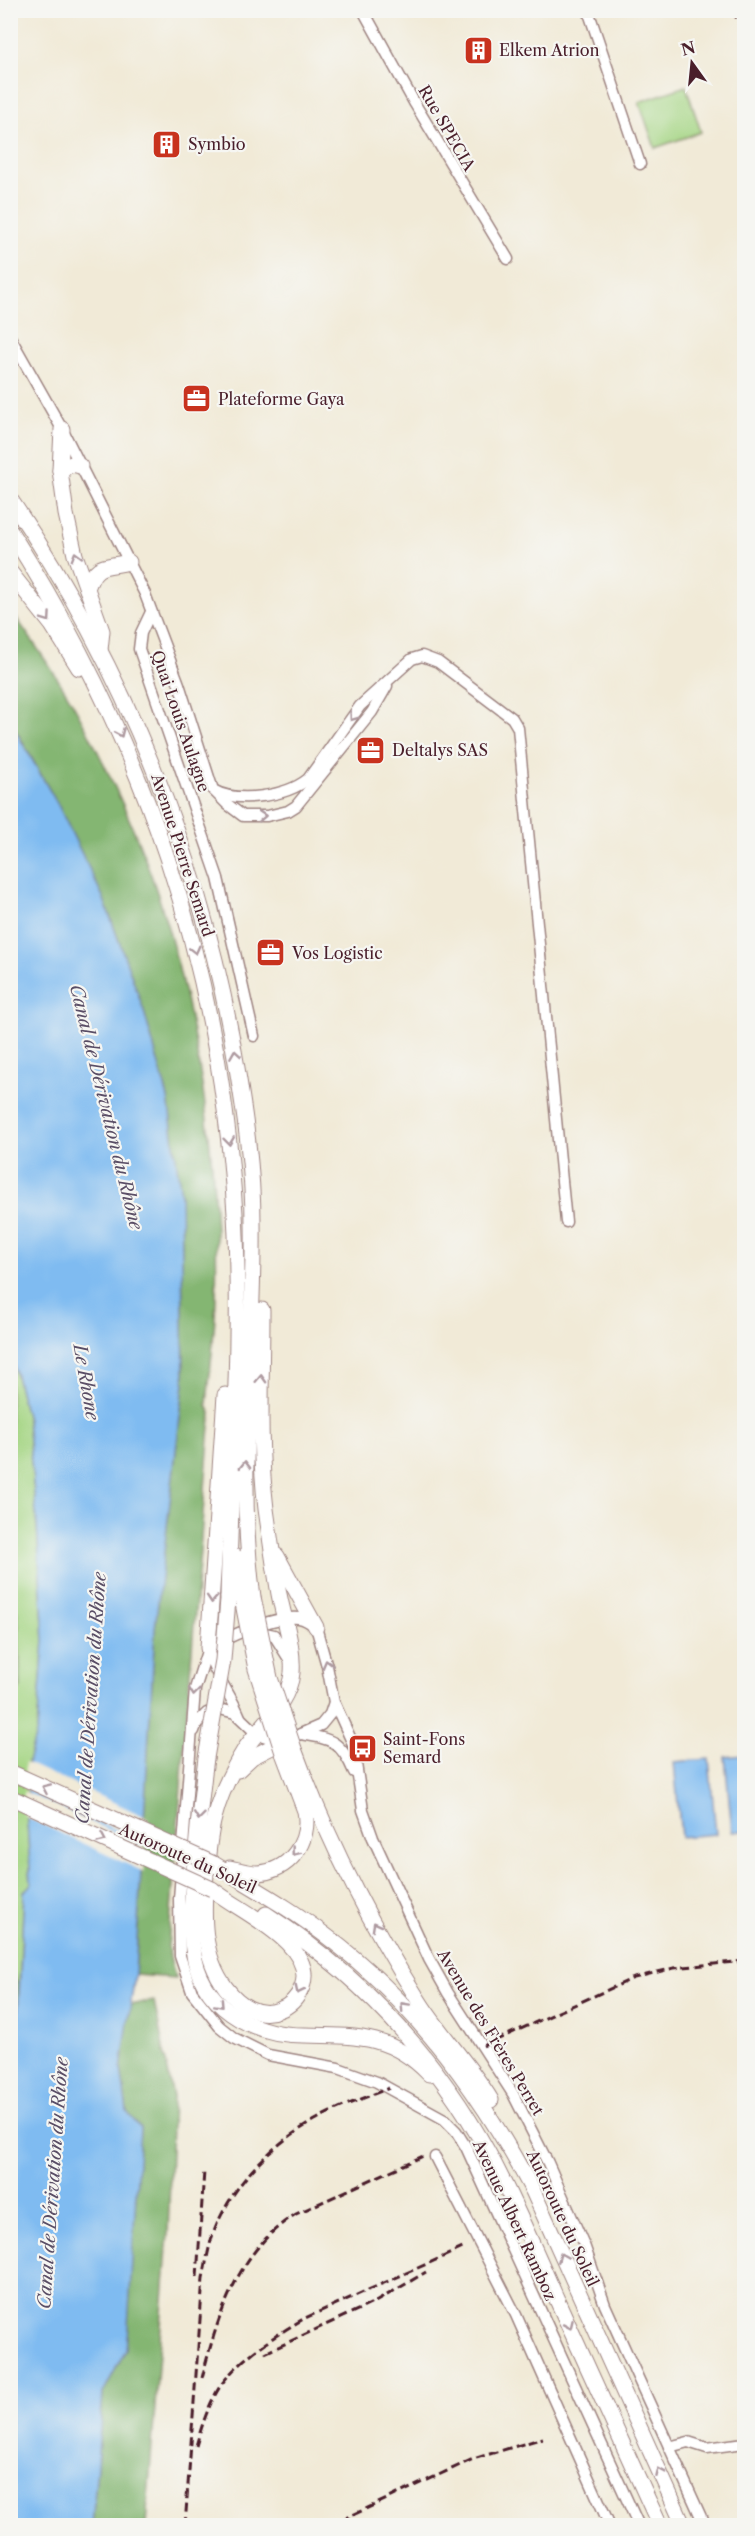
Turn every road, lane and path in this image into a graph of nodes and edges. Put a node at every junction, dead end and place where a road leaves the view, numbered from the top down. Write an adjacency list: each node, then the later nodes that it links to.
1 (363, 10): 4 (street, Rue SPECIA)
2 (588, 10): 3 (street)
3 (640, 165)
4 (508, 258)
5 (10, 338): 6 (street)
6 (62, 429): 7 (street); 8 (highway)
7 (80, 466): 8 (highway); 11 (street)
8 (60, 470): 13 (highway, one-way to 8)
9 (10, 499): 15 (highway, Avenue Pierre Semard)
10 (10, 531): 17 (highway, Avenue Pierre Semard)
11 (129, 562): 13 (highway); 14 (street)
12 (10, 572): 17 (highway, one-way to 17)
13 (87, 589): 15 (highway)
14 (151, 612): 18 (street); 19 (street, Quai Louis Aulagne)
15 (100, 650): 20 (highway, Avenue Pierre Semard, one-way to 15)
16 (394, 675): 18 (street, one-way to 18); 18 (street, one-way to 16); 21 (street)
17 (95, 680): 22 (highway, Avenue Pierre Semard, one-way to 22)
18 (213, 790)
19 (254, 1036)
20 (253, 1221): 23 (highway, one-way to 20); 24 (highway, one-way to 20)
21 (566, 1222)
22 (236, 1291): 24 (highway); 28 (highway, one-way to 28)
23 (270, 1542): 25 (highway); 26 (highway)
24 (241, 1598): 35 (highway, bridge); 42 (highway, one-way to 42, bridge)
25 (284, 1619): 26 (street); 27 (street); 29 (highway)
26 (316, 1627): 30 (street, one-way to 26)
27 (247, 1631): 28 (street); 29 (street)
28 (208, 1648): 31 (street); 34 (street, Avenue Albert Ramboz, one-way to 34)
29 (292, 1665): 32 (highway)
30 (334, 1702): 33 (street); 38 (street)
31 (240, 1717): 32 (street); 34 (street)
32 (257, 1734): 35 (street); 37 (highway)
33 (300, 1734): 35 (street); 38 (street)
34 (191, 1739): 48 (street, Avenue Albert Ramboz)
35 (286, 1748): 37 (highway); 40 (highway, one-way to 40); 44 (highway, one-way to 35)
36 (10, 1772): 40 (highway, Autoroute du Soleil, one-way to 36, bridge)
37 (231, 1776): 41 (highway, one-way to 37)
38 (359, 1783): 46 (street, Avenue des Frères Perret)
39 (10, 1797): 41 (highway, Autoroute du Soleil, one-way to 41, bridge)
40 (214, 1864): 44 (highway, Autoroute du Soleil, one-way to 40)
41 (212, 1889): 42 (highway, Autoroute du Soleil)
42 (470, 2122): 49 (highway, Autoroute du Soleil, one-way to 49)
43 (435, 2157): 47 (street)
44 (533, 2192): 50 (highway, Autoroute du Soleil, one-way to 44)
45 (744, 2443): 46 (street)
46 (669, 2447): 51 (street, Avenue des Frères Perret)
47 (610, 2526)
48 (639, 2526)
49 (660, 2526)
50 (684, 2526)
51 (705, 2526)

